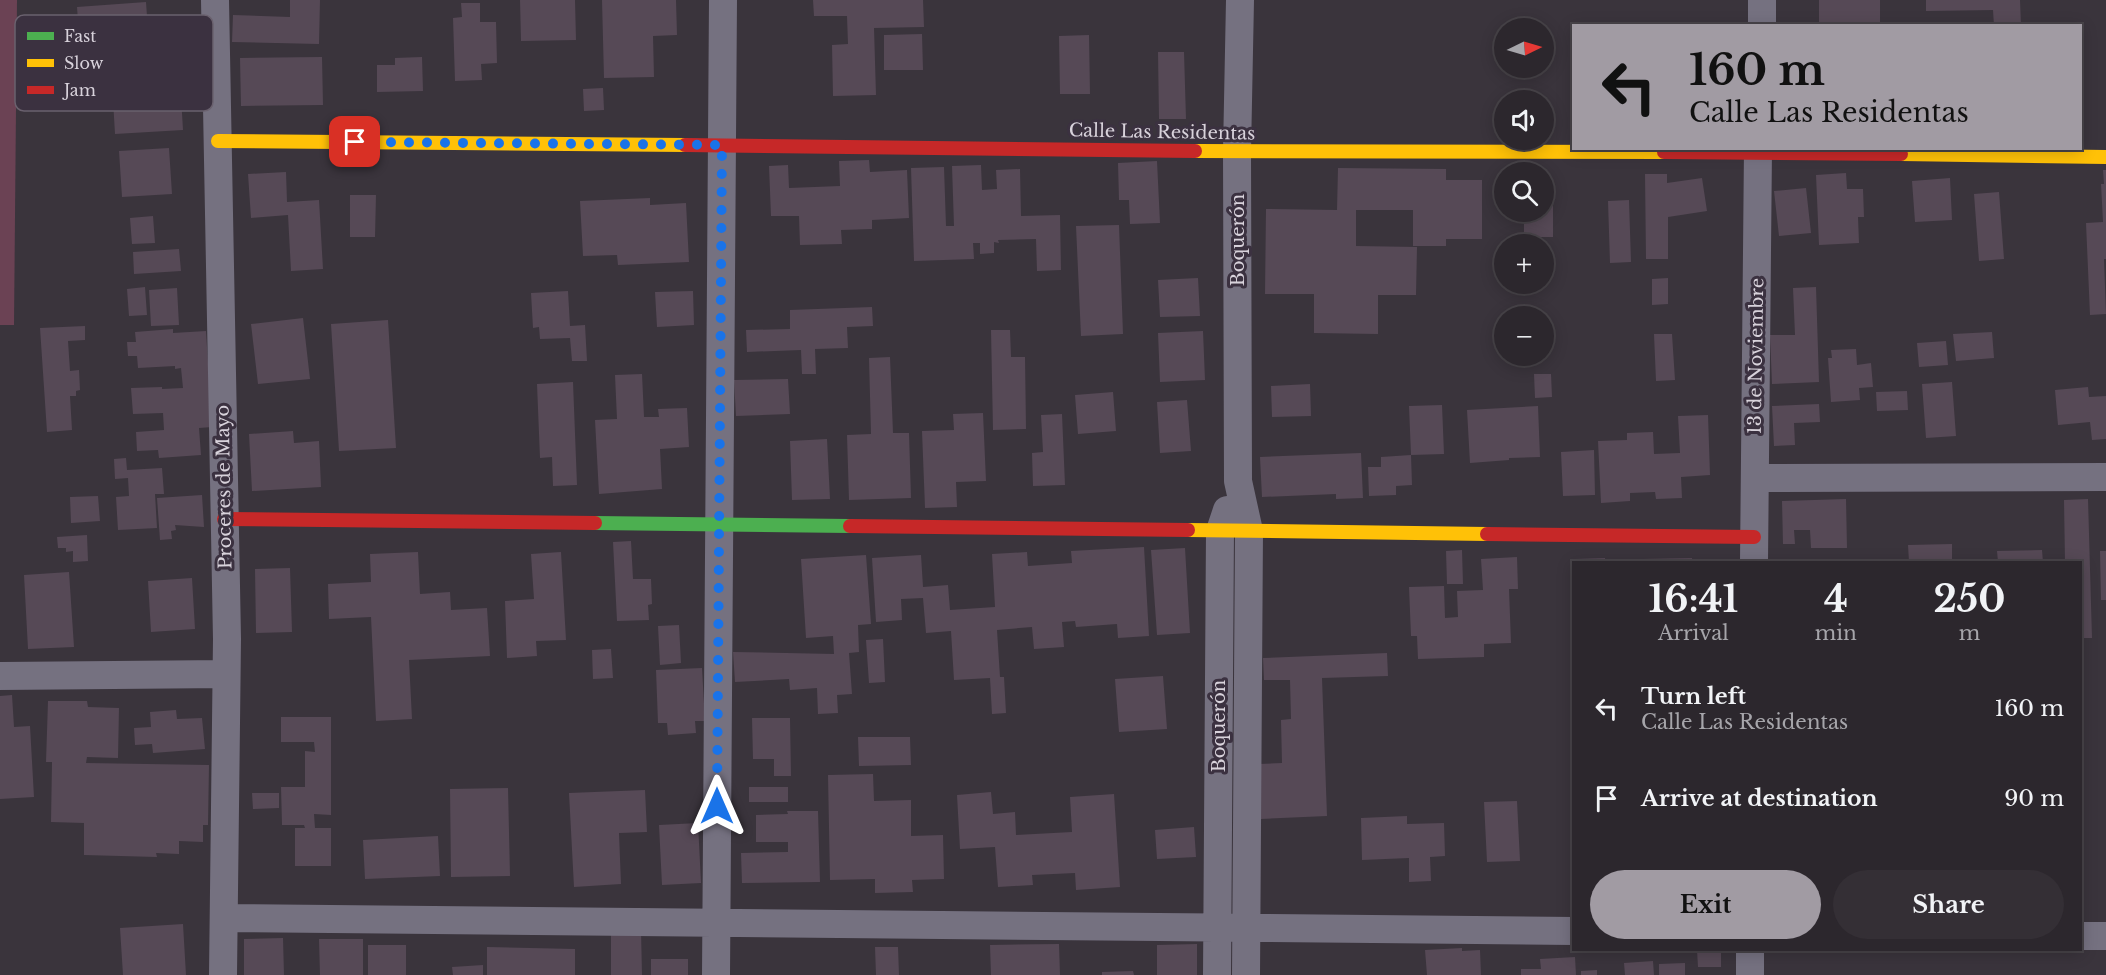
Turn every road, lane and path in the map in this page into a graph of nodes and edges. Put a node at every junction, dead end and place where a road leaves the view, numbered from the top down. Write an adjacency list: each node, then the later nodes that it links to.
1 (215, 0): 6 (street, Proceres de Mayo)
2 (723, 0): 7 (street)
3 (1240, 0): 9 (street, Boquerón)
4 (1762, 0): 5 (street)
5 (1762, 24)
6 (218, 141): 7 (street, Calle Las Residentas); 14 (street, Proceres de Mayo)
7 (722, 145): 9 (street, Calle Las Residentas); 15 (street)
8 (1758, 150): 9 (street, Calle Las Residentas); 10 (street, Calle Las Residentas); 12 (street, 13 de Noviembre)
9 (1237, 152): 13 (street, Boquerón)
10 (2106, 157)
11 (2106, 477): 12 (street)
12 (1755, 478): 18 (street, 13 de Noviembre)
13 (1238, 481): 16 (street, Boquerón); 17 (street, Boquerón)
14 (224, 519): 15 (street); 19 (street, Proceres de Mayo)
15 (719, 525): 16 (street); 22 (street)
16 (1220, 531): 17 (street); 23 (street, Boquerón)
17 (1249, 531): 18 (street); 24 (street, Boquerón)
18 (1754, 550)
19 (226, 674): 20 (street); 21 (street, Proceres de Mayo)
20 (0, 676)
21 (224, 918): 22 (street); 29 (street, Proceres de Mayo)
22 (716, 923): 23 (street); 30 (street)
23 (1217, 927): 24 (street); 31 (street, Boquerón)
24 (1247, 928): 25 (street); 32 (street, Boquerón)
25 (1572, 931)
26 (2082, 936): 27 (street)
27 (2106, 936)
28 (1750, 951): 33 (street)
29 (224, 975)
30 (716, 975)
31 (1217, 975)
32 (1246, 975)
33 (1750, 975)

